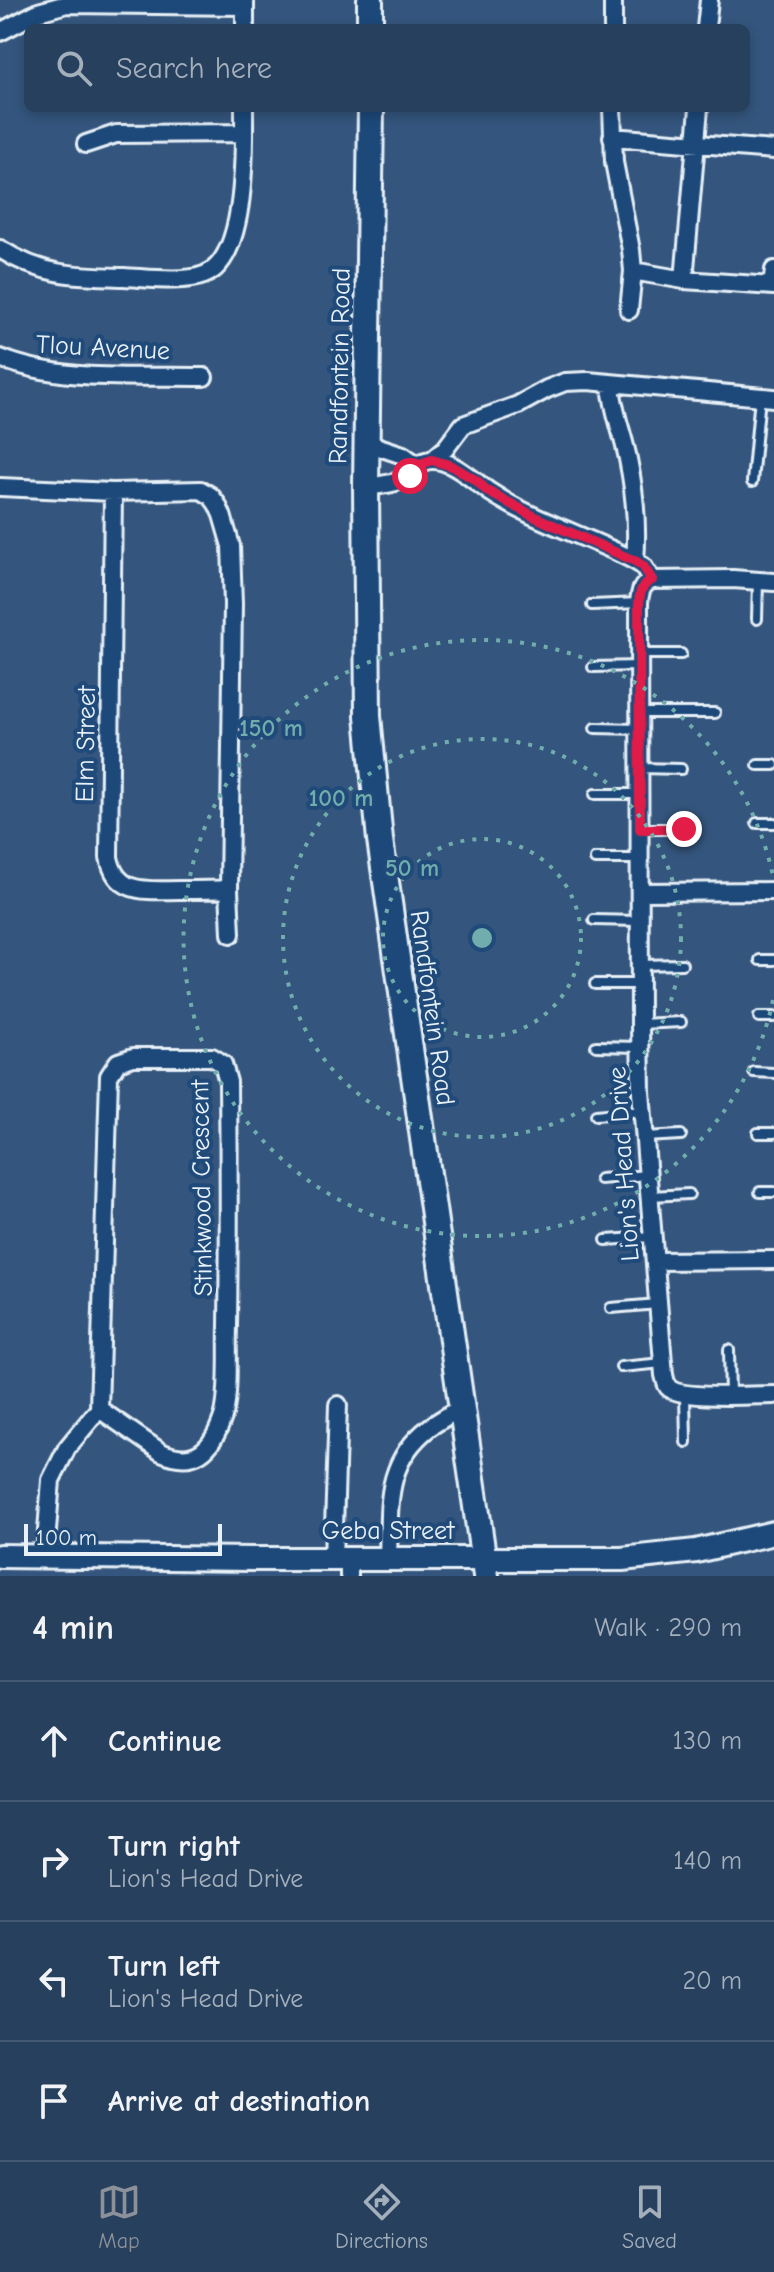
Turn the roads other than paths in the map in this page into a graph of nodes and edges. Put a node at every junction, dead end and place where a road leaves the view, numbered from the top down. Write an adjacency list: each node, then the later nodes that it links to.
1 (370, 0): 6 (main road)
2 (613, 0): 7 (street)
3 (709, 0): 8 (street)
4 (245, 3): 5 (street); 9 (street)
5 (245, 24)
6 (370, 24)
7 (613, 24)
8 (706, 24)
9 (0, 32)
10 (244, 112): 14 (street)
11 (371, 112): 28 (main road, Randfontein Road)
12 (612, 112): 15 (street)
13 (699, 112): 16 (street)
14 (244, 133): 17 (street); 19 (street)
15 (612, 137): 16 (street); 20 (street)
16 (696, 143): 18 (street); 21 (street)
17 (86, 144)
18 (774, 150)
19 (0, 249)
20 (633, 271): 21 (street); 23 (street)
21 (684, 280): 22 (street)
22 (773, 281)
23 (629, 310)
24 (0, 358): 25 (street, Tlou Avenue)
25 (204, 377)
26 (611, 385): 27 (street); 29 (street); 34 (street)
27 (767, 398): 30 (lane)
28 (367, 443): 29 (street); 32 (main road, Randfontein Road)
29 (425, 462): 32 (street); 34 (street)
30 (752, 482)
31 (0, 487): 33 (street)
32 (366, 487): 103 (main road, Randfontein Road)
33 (113, 492): 58 (street); 58 (street, Elm Street)
34 (635, 561): 35 (street)
35 (652, 580): 36 (street); 37 (street)
36 (766, 582): 39 (lane)
37 (639, 603): 38 (lane); 41 (street, Lion's Head Drive)
38 (592, 605)
39 (757, 619)
40 (681, 654): 41 (lane)
41 (640, 660): 42 (lane); 44 (street, Lion's Head Drive)
42 (593, 667)
43 (715, 713): 44 (lane)
44 (639, 721): 45 (lane); 48 (street, Lion's Head Drive)
45 (595, 728)
46 (758, 765): 47 (lane)
47 (774, 765)
48 (640, 768): 49 (lane); 51 (street, Lion's Head Drive)
49 (681, 769)
50 (595, 794): 51 (lane)
51 (640, 794): 54 (street, Lion's Head Drive)
52 (757, 823): 53 (lane)
53 (774, 823)
54 (640, 829): 55 (lane); 57 (street, Lion's Head Drive)
55 (684, 829)
56 (595, 859): 57 (lane)
57 (640, 859): 60 (street, Lion's Head Drive)
58 (229, 889): 63 (street)
59 (774, 891): 60 (street)
60 (640, 892): 62 (street, Lion's Head Drive)
61 (594, 920): 62 (lane)
62 (640, 921): 67 (street, Lion's Head Drive)
63 (231, 934)
64 (760, 960): 65 (lane)
65 (774, 960)
66 (682, 964): 67 (lane)
67 (640, 965): 69 (street, Lion's Head Drive)
68 (595, 984): 69 (lane)
69 (640, 984): 73 (street, Lion's Head Drive)
70 (759, 1017): 71 (lane)
71 (774, 1017)
72 (681, 1022): 73 (lane)
73 (640, 1024): 75 (street, Lion's Head Drive)
74 (596, 1046): 75 (lane)
75 (640, 1047): 78 (street, Lion's Head Drive)
76 (754, 1072): 77 (lane)
77 (774, 1073)
78 (642, 1111): 79 (lane); 83 (street, Lion's Head Drive)
79 (596, 1115)
80 (758, 1133): 81 (lane)
81 (774, 1133)
82 (681, 1135): 83 (lane)
83 (644, 1137): 84 (street, Lion's Head Drive)
84 (647, 1175): 85 (lane); 89 (street, Lion's Head Drive)
85 (600, 1179)
86 (760, 1192): 87 (lane)
87 (774, 1192)
88 (689, 1194): 89 (lane)
89 (649, 1196): 90 (street, Lion's Head Drive)
90 (652, 1237): 91 (lane); 93 (street, Lion's Head Drive)
91 (606, 1240)
92 (774, 1260): 93 (street)
93 (655, 1261): 94 (street, Lion's Head Drive)
94 (658, 1304): 95 (lane); 97 (street, Lion's Head Drive)
95 (611, 1308)
96 (729, 1350): 100 (lane)
97 (663, 1363): 98 (lane); 99 (street, Lion's Head Drive)
98 (621, 1367)
99 (685, 1395): 100 (street); 105 (lane)
100 (730, 1395): 101 (street)
101 (774, 1395)
102 (338, 1405): 110 (street)
103 (462, 1407): 109 (street); 111 (main road, Randfontein Road)
104 (99, 1409): 104 (street, Stinkwood Crescent); 108 (street)
105 (686, 1442)
106 (774, 1533): 111 (street, Geba Street)
107 (0, 1556): 108 (street, Geba Street)
108 (45, 1556): 110 (street, Geba Street)
109 (388, 1559): 110 (street, Geba Street); 111 (street, Geba Street)
110 (344, 1564)
111 (484, 1567)

